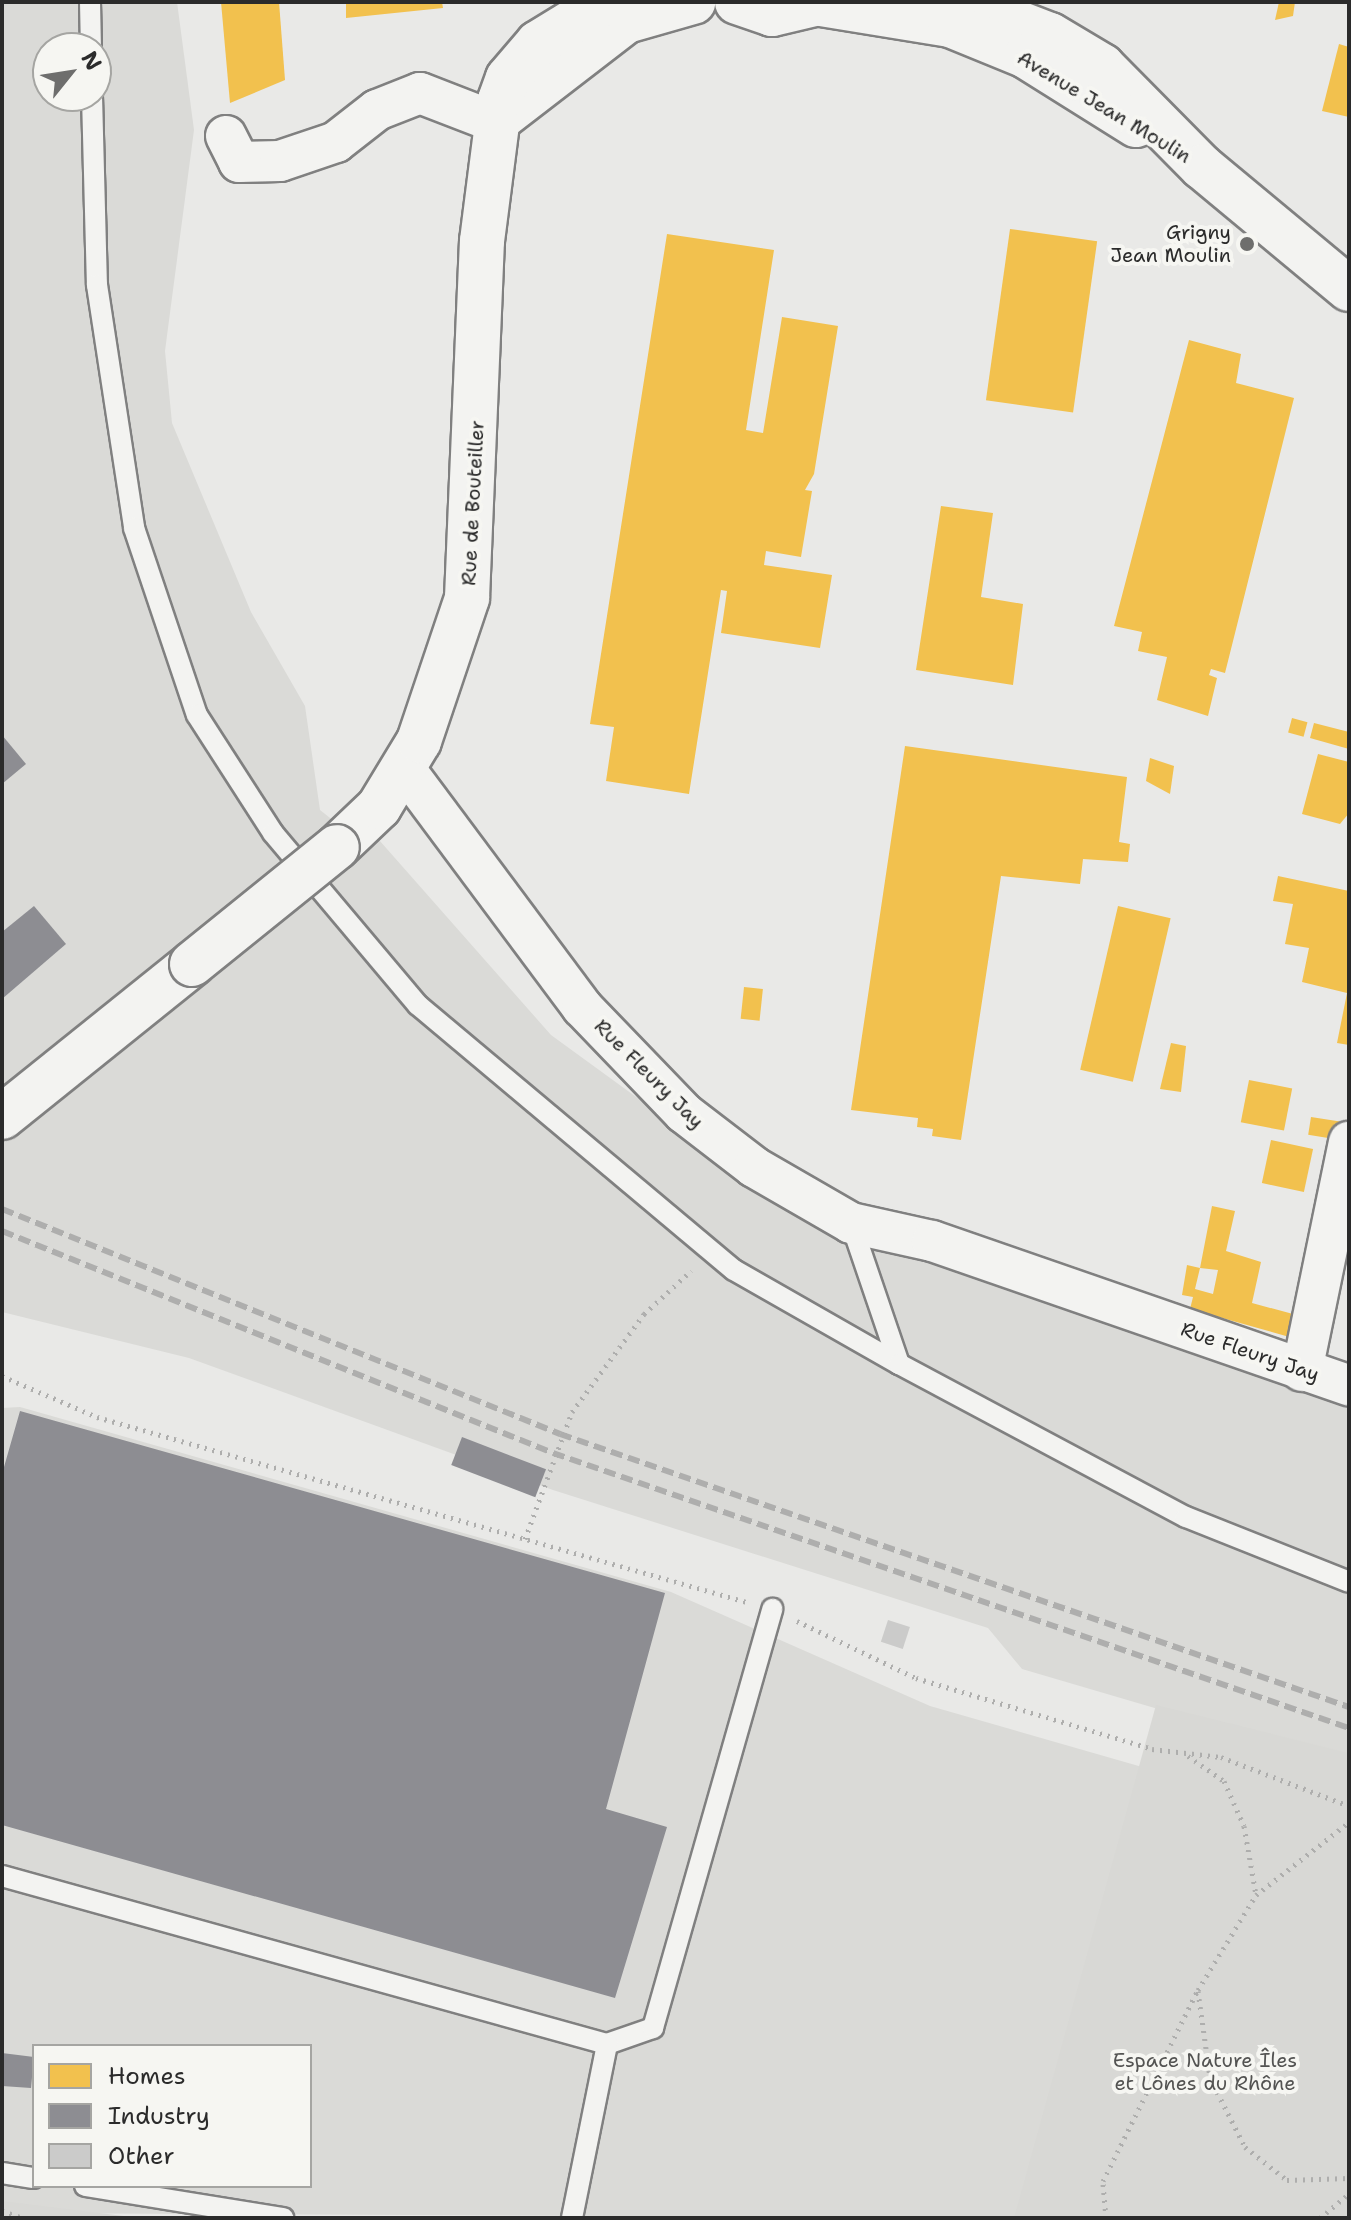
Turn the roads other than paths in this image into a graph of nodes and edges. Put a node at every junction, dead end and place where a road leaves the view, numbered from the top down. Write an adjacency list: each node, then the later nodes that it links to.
1 (90, 2): 7 (lane)
2 (605, 2): 9 (street, Rue de Bouteiller)
3 (693, 2): 9 (street)
4 (737, 2): 6 (street)
5 (964, 2): 11 (street, Avenue Jean Moulin)
6 (822, 3): 11 (street, Avenue Jean Moulin)
7 (91, 32)
8 (92, 112): 17 (lane)
9 (495, 122): 10 (street); 13 (street, Rue de Bouteiller)
10 (226, 136)
11 (1202, 167): 12 (street, Avenue Jean Moulin)
12 (1349, 289)
13 (404, 768): 14 (street, Rue de Bouteiller, bridge); 16 (street, Rue Fleury Jay)
14 (2, 1117)
15 (1349, 1142): 18 (street)
16 (851, 1223): 17 (lane); 18 (street, Rue Fleury Jay)
17 (899, 1364): 20 (lane)
18 (1302, 1371): 19 (street, Rue Fleury Jay)
19 (1349, 1385)
20 (1349, 1582)
21 (772, 1609): 23 (lane)
22 (2, 1876): 23 (lane)
23 (607, 2044): 28 (lane)
24 (2, 2173): 25 (lane)
25 (32, 2178)
26 (97, 2188): 27 (lane)
27 (283, 2218)
28 (572, 2218)

